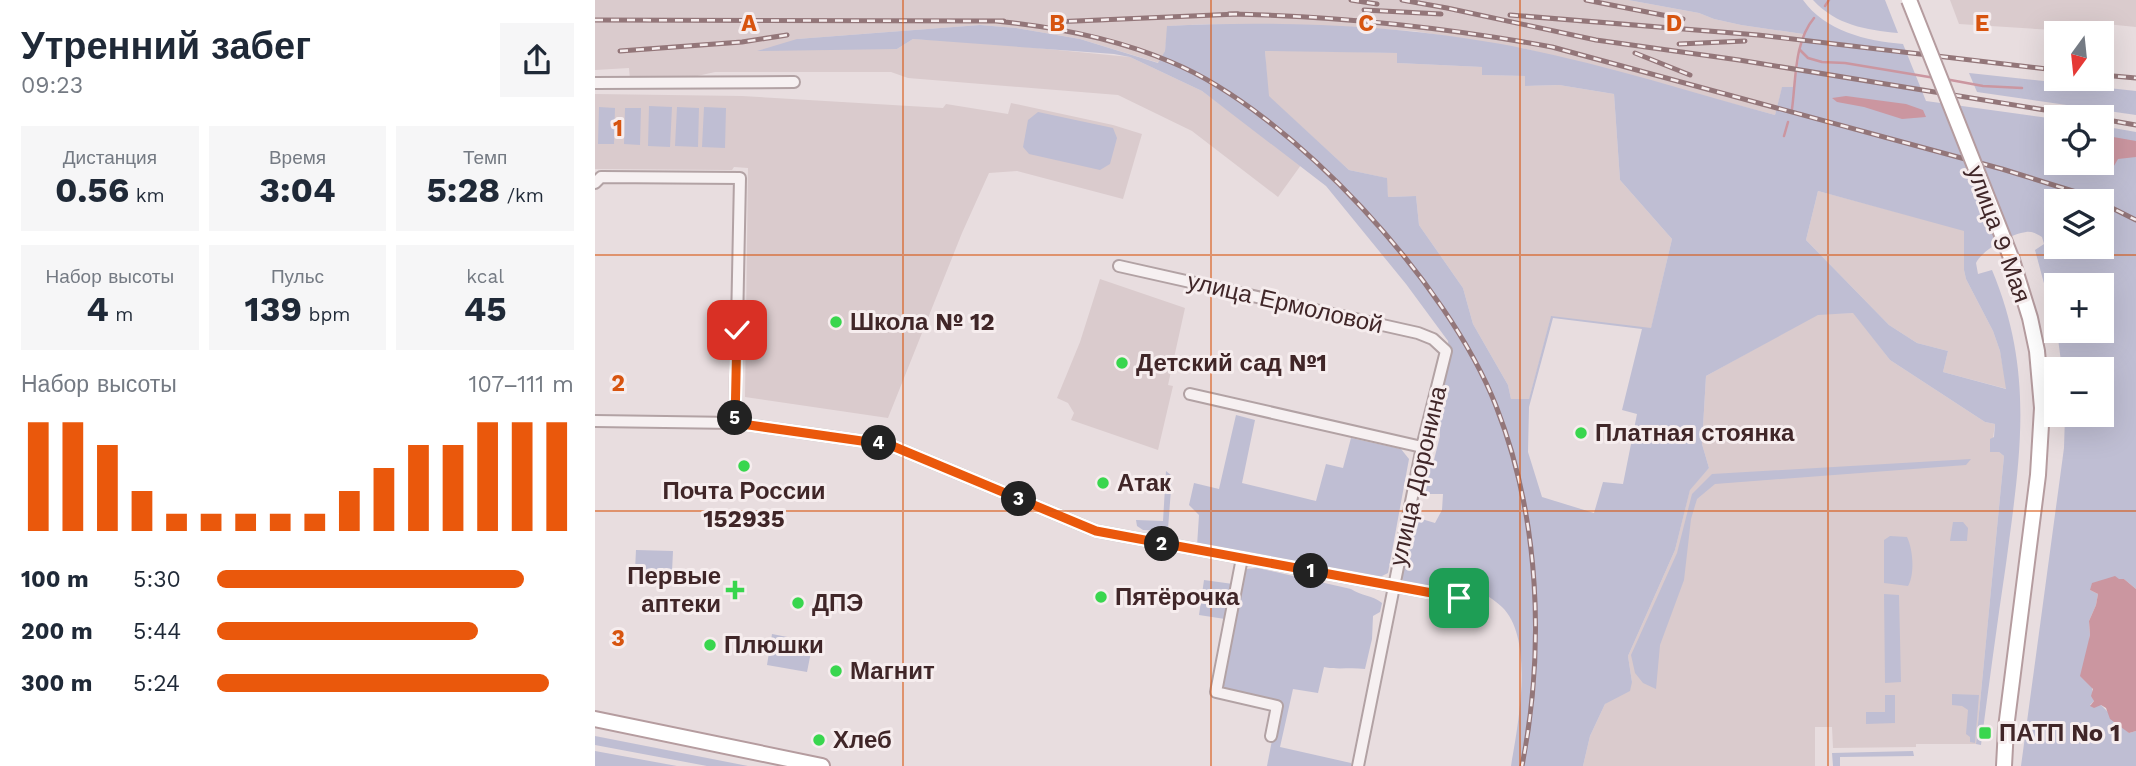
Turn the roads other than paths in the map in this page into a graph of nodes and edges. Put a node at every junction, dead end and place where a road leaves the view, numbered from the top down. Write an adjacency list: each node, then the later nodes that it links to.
1 (1909, 0): 15 (main road, улица 9 Мая, bridge)
2 (794, 82): 3 (street)
3 (595, 83)
4 (595, 183): 9 (street)
5 (1119, 266): 6 (street, улица Ермоловой)
6 (1446, 351): 10 (street, улица Доронина)
7 (1190, 394): 10 (street)
8 (595, 421): 9 (street)
9 (735, 423): 11 (street)
10 (1422, 447): 12 (street, улица Доронина)
11 (1242, 558): 12 (street); 16 (street)
12 (1393, 586): 13 (street); 18 (street, улица Доронина)
13 (1459, 598)
14 (595, 719): 17 (main road)
15 (2006, 728): 19 (main road, улица 9 Мая); 20 (main road, улица 9 Мая)
16 (1271, 736)
17 (822, 766)
18 (1359, 766)
19 (1999, 766)
20 (2004, 766)

